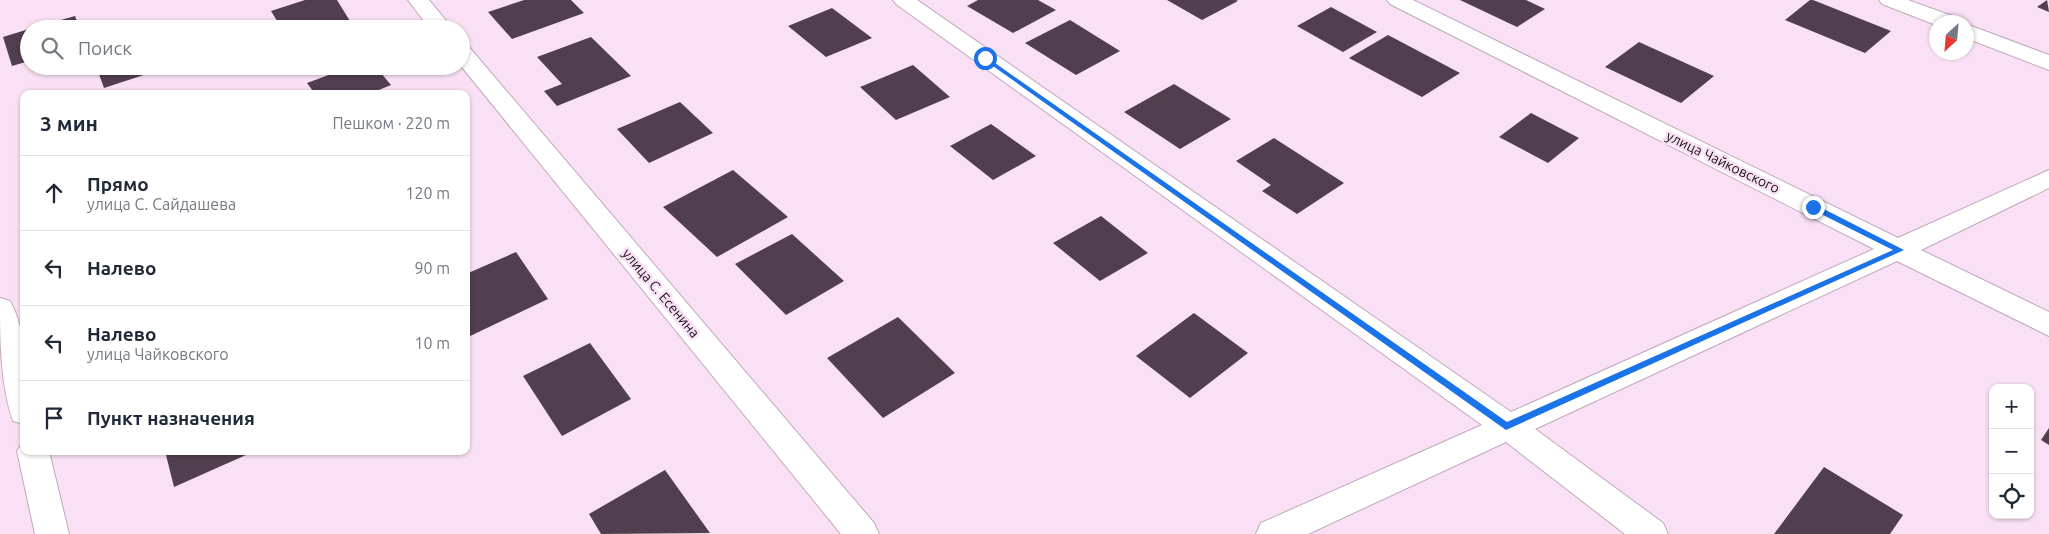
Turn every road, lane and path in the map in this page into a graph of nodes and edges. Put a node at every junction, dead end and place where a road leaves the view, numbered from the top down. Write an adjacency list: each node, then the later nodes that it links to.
1 (418, 0): 6 (street)
2 (903, 0): 15 (street)
3 (1397, 0): 11 (street, улица Чайковского)
4 (1889, 0): 5 (street)
5 (1929, 15)
6 (435, 20)
7 (1974, 33): 8 (street)
8 (2049, 62)
9 (470, 63): 18 (street, улица С. Есенина)
10 (2049, 178): 11 (street)
11 (1900, 250): 13 (street, улица Чайковского); 15 (street)
12 (0, 308): 14 (street)
13 (2049, 325)
14 (20, 395)
15 (1506, 426): 19 (street); 20 (street)
16 (34, 455): 17 (street)
17 (52, 534)
18 (862, 534)
19 (1273, 534)
20 (1651, 534)

